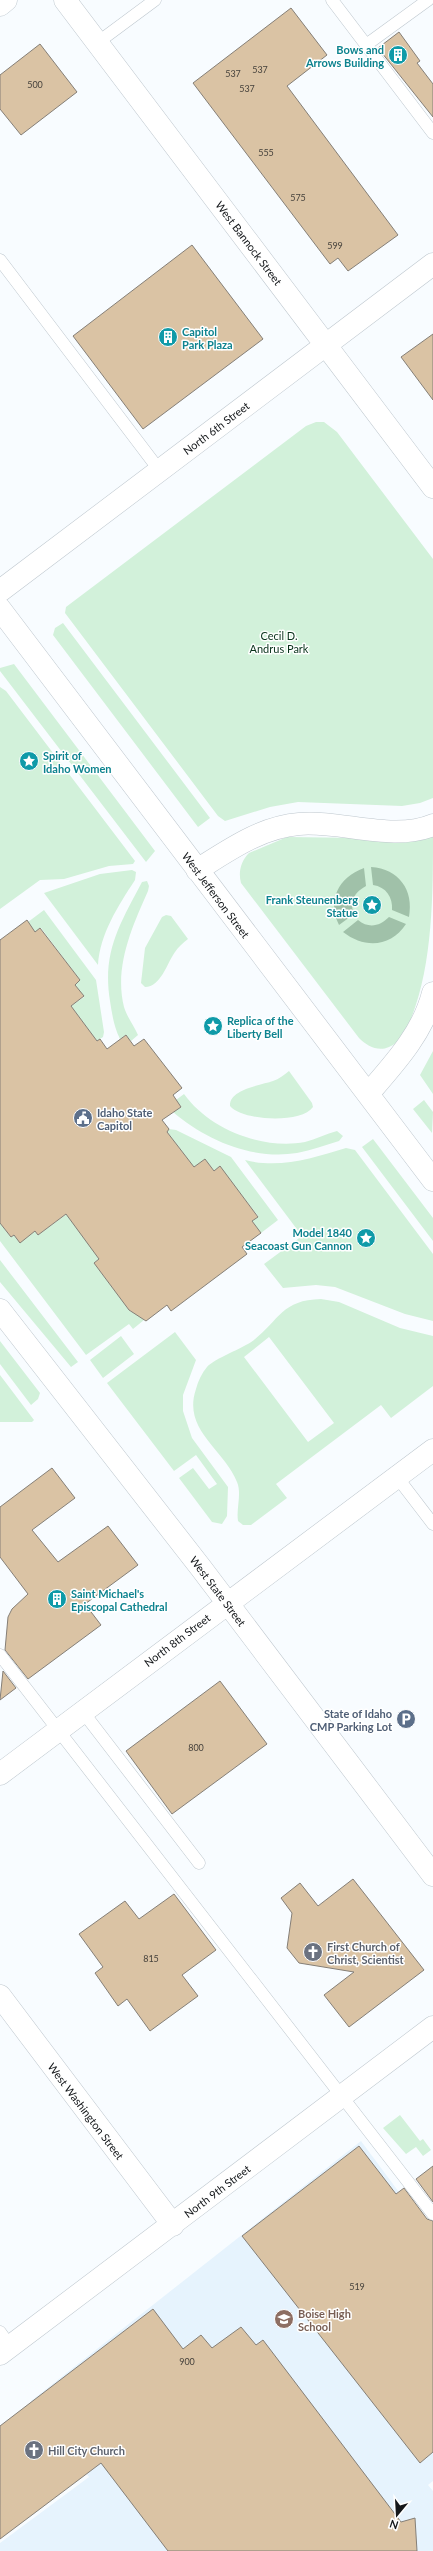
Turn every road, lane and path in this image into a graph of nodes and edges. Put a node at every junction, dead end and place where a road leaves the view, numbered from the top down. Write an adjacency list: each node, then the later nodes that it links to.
1 (6, 0): 6 (street)
2 (65, 0): 7 (street, West Bannock Street)
3 (155, 0): 7 (lane)
4 (332, 0): 8 (lane)
5 (428, 0): 8 (lane)
6 (0, 5)
7 (97, 43): 12 (street, West Bannock Street)
8 (366, 45): 9 (lane)
9 (433, 133)
10 (0, 260): 13 (lane)
11 (433, 264): 12 (street, North 6th Street)
12 (326, 345): 13 (street, North 6th Street); 14 (street, West Bannock Street)
13 (160, 471): 15 (street, North 6th Street)
14 (433, 487)
15 (0, 591)
16 (0, 610): 18 (street, West Jefferson Street)
17 (433, 825): 18 (street)
18 (197, 870): 20 (street, West Jefferson Street)
19 (433, 993): 20 (street)
20 (368, 1094): 21 (street, West Jefferson Street)
21 (433, 1180)
22 (0, 1310): 26 (street, West State Street)
23 (433, 1450): 24 (street, North 8th Street)
24 (397, 1477): 25 (lane); 26 (street, North 8th Street)
25 (433, 1524)
26 (228, 1602): 28 (street, North 8th Street); 32 (street, West State Street)
27 (0, 1655): 29 (lane)
28 (83, 1712): 29 (street, North 8th Street); 31 (lane)
29 (58, 1730): 30 (street, North 8th Street); 35 (lane)
30 (0, 1774)
31 (199, 1863)
32 (433, 1875)
33 (0, 1996): 37 (street, West Washington Street)
34 (433, 2027): 35 (street, North 9th Street)
35 (342, 2097): 36 (lane); 37 (street, North 9th Street)
36 (433, 2214)
37 (173, 2226): 38 (street, North 9th Street)
38 (3, 2344)

